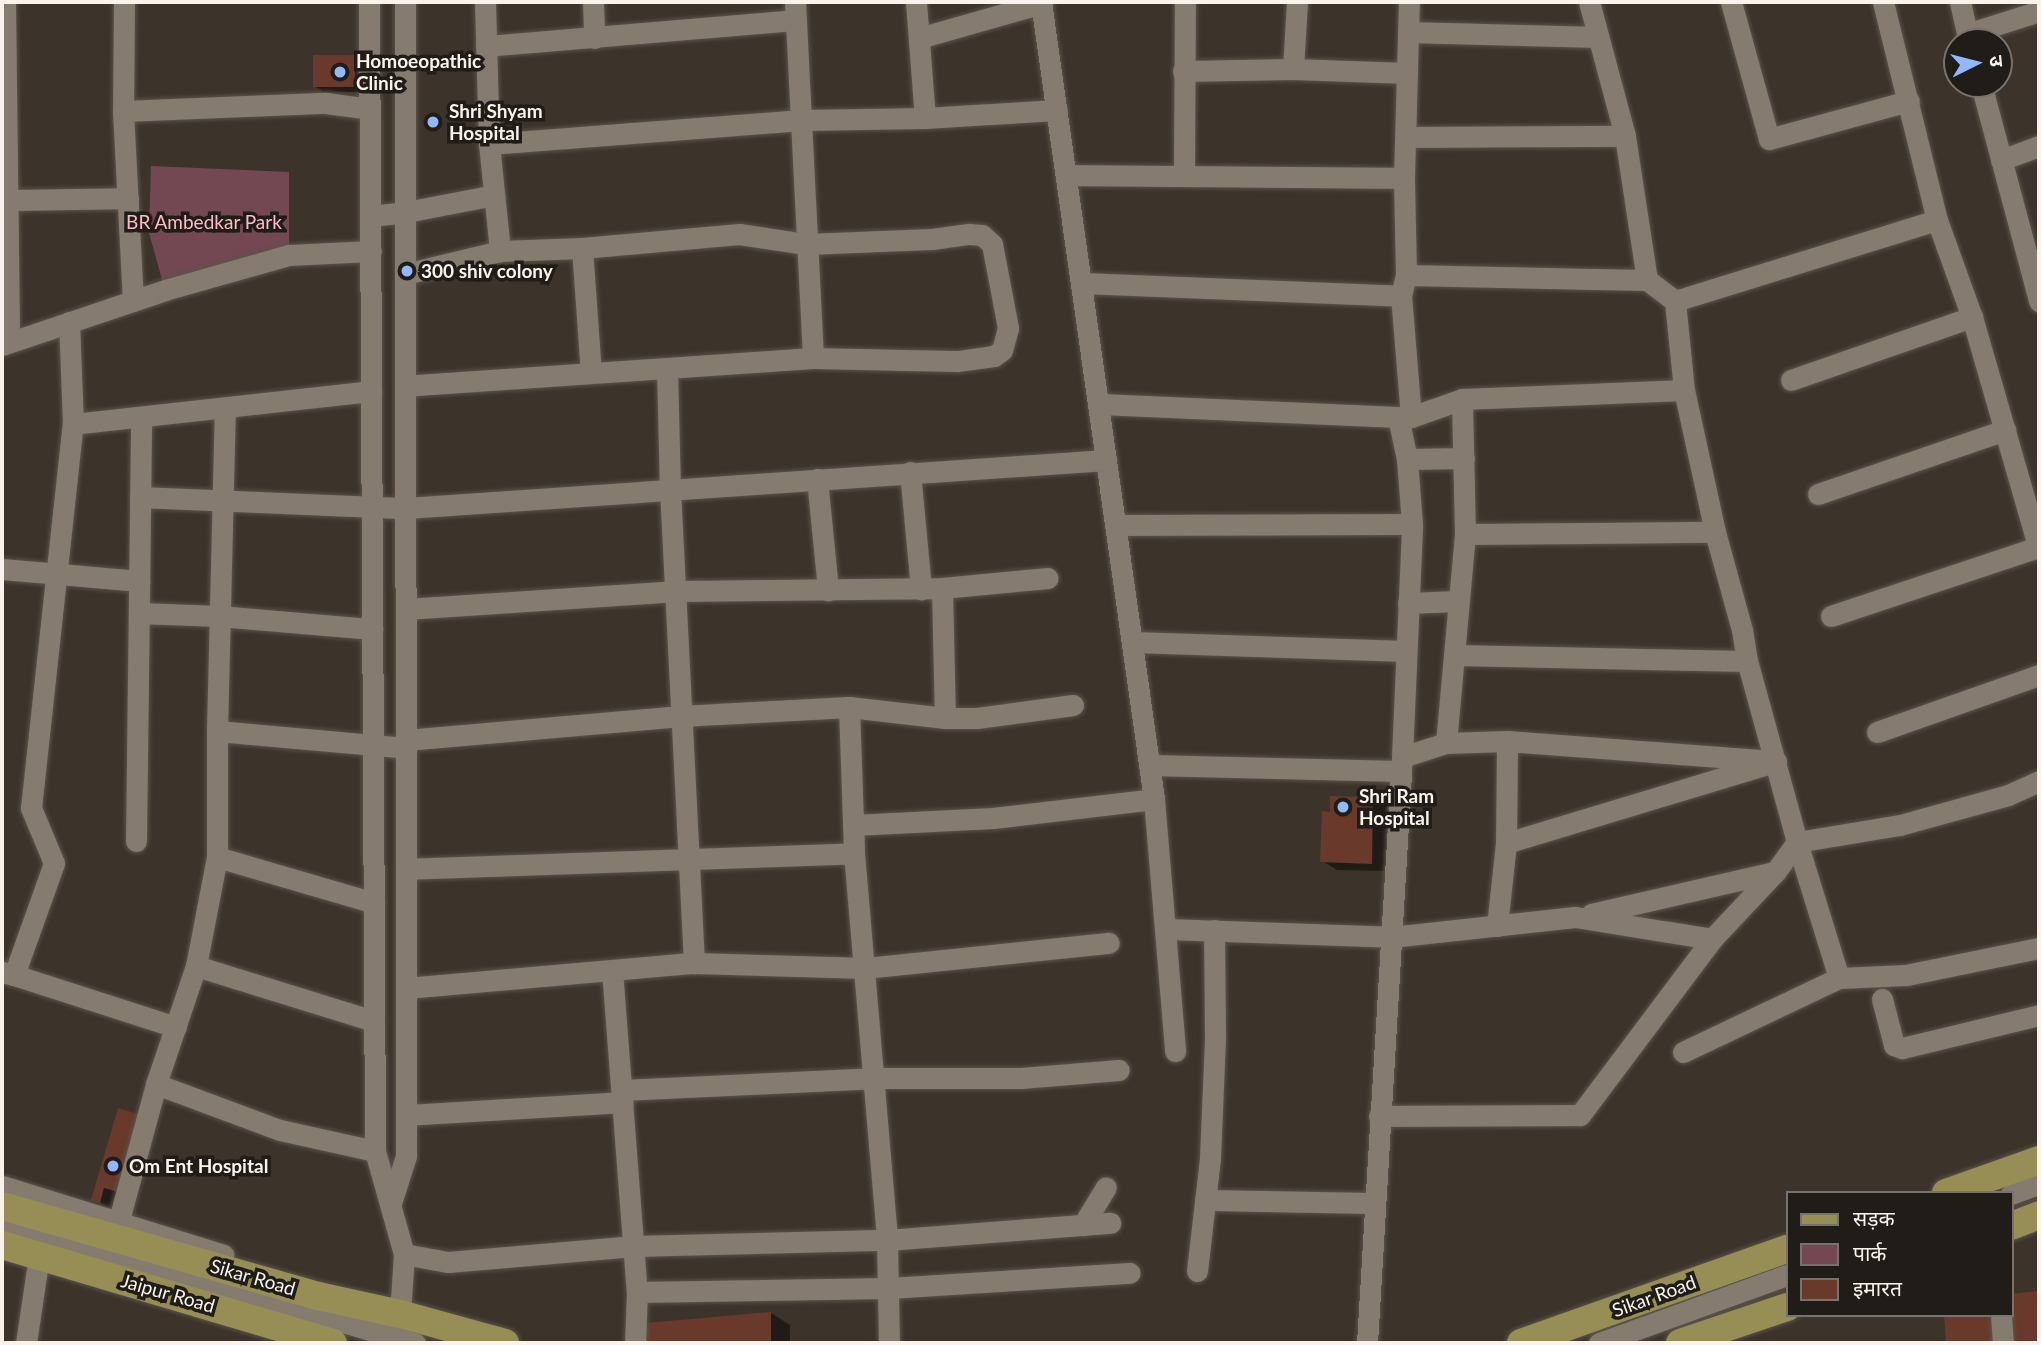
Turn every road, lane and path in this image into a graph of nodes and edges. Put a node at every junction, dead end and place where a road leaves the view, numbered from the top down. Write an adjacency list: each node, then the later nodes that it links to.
1 (5, 2): 45 (street)
2 (124, 2): 32 (street)
3 (369, 2): 30 (street)
4 (405, 2): 46 (street)
5 (485, 2): 24 (street)
6 (593, 2): 22 (street)
7 (916, 2): 23 (street)
8 (1185, 2): 26 (street)
9 (1297, 2): 25 (street)
10 (1409, 2): 20 (street)
11 (1588, 2): 21 (street)
12 (1731, 2): 29 (street)
13 (1883, 2): 29 (street)
14 (1960, 2): 18 (street)
15 (1042, 3): 23 (street); 31 (street)
16 (796, 11): 22 (street); 34 (street)
17 (2039, 11): 19 (street)
18 (1966, 28)
19 (1994, 28)
20 (1408, 32): 21 (street); 27 (street)
21 (1597, 37): 35 (street)
22 (594, 38): 24 (street)
23 (919, 38): 33 (street)
24 (486, 46): 37 (street)
25 (1293, 69): 26 (street); 27 (street)
26 (1183, 72): 41 (street)
27 (1407, 73): 36 (street)
28 (1984, 98): 39 (street)
29 (1909, 102): 48 (street)
30 (370, 109): 32 (street); 47 (street)
31 (1057, 110): 33 (street); 40 (street)
32 (123, 111): 44 (street)
33 (925, 118): 34 (street)
34 (802, 120): 37 (street); 49 (street)
35 (1626, 136): 36 (street); 55 (street)
36 (1406, 137): 42 (street)
37 (488, 144): 43 (street)
38 (2039, 146): 39 (street)
39 (2001, 160): 54 (street)
40 (1067, 175): 41 (street); 56 (street)
41 (1184, 176): 42 (street)
42 (1404, 177): 57 (street)
43 (495, 195): 46 (street); 52 (street)
44 (128, 198): 45 (street); 58 (street)
45 (7, 200): 63 (street)
46 (406, 212): 47 (street); 53 (street)
47 (370, 216): 51 (street)
48 (1937, 220): 59 (street); 61 (street)
49 (806, 244): 50 (street); 64 (street); 64 (street)
50 (582, 248): 52 (street); 66 (street)
51 (371, 251): 58 (street); 70 (street)
52 (500, 251): 53 (street)
53 (405, 274): 68 (street)
54 (2036, 275): 60 (street)
55 (1647, 280): 57 (street); 59 (street)
56 (1082, 283): 57 (street); 72 (street)
57 (1403, 286): 74 (street)
58 (133, 301): 62 (street)
59 (1675, 301): 69 (street)
60 (2039, 301)
61 (1972, 317): 67 (street); 77 (street)
62 (69, 322): 63 (street); 76 (street)
63 (5, 343)
64 (813, 358): 65 (street)
65 (667, 368): 66 (street); 83 (street)
66 (591, 373): 68 (street)
67 (1791, 380)
68 (406, 386): 88 (street)
69 (1684, 390): 71 (street); 91 (street)
70 (371, 391): 73 (street); 87 (street)
71 (1462, 399): 74 (street); 78 (street)
72 (1100, 404): 74 (street); 80 (street)
73 (225, 409): 75 (street); 86 (street)
74 (1404, 417): 79 (street)
75 (141, 418): 76 (street); 85 (street)
76 (73, 424): 95 (street)
77 (2005, 430): 84 (street); 93 (street)
78 (1464, 458): 79 (street); 92 (street)
79 (1407, 459): 89 (street)
80 (1106, 460): 81 (street); 90 (street)
81 (910, 472): 82 (street); 99 (street)
82 (817, 479): 83 (street); 100 (street)
83 (670, 489): 88 (street); 101 (street)
84 (1818, 494)
85 (140, 497): 86 (street); 97 (street)
86 (221, 500): 87 (street); 106 (street)
87 (372, 506): 88 (street); 108 (street)
88 (406, 508): 104 (street)
89 (1412, 524): 90 (street); 103 (street)
90 (1117, 525): 109 (street)
91 (1715, 533): 92 (street); 112 (street)
92 (1465, 534): 102 (street)
93 (2039, 548): 107 (street)
94 (2, 569): 95 (street)
95 (57, 574): 97 (street); 151 (street)
96 (1048, 578): 98 (street)
97 (139, 581): 105 (street)
98 (942, 588): 99 (street); 117 (street)
99 (921, 589): 100 (street)
100 (828, 590): 101 (street)
101 (677, 591): 104 (street); 116 (street)
102 (1457, 601): 103 (street); 111 (street)
103 (1408, 603): 110 (street)
104 (406, 609): 122 (street)
105 (139, 613): 106 (street); 130 (street)
106 (219, 616): 108 (street); 118 (street)
107 (1831, 616)
108 (372, 628): 123 (street)
109 (1133, 642): 110 (street); 126 (street)
110 (1406, 651): 125 (street)
111 (1456, 655): 112 (street); 121 (street)
112 (1747, 661): 124 (street)
113 (2039, 675): 119 (street)
114 (1073, 705): 117 (street)
115 (849, 707): 116 (street); 117 (street); 129 (street)
116 (681, 716): 122 (street); 135 (street)
117 (945, 718)
118 (217, 731): 123 (street); 134 (street)
119 (1877, 732)
120 (1507, 741): 121 (street); 124 (street); 132 (street)
121 (1446, 743): 125 (street)
122 (406, 744): 123 (street); 136 (street)
123 (373, 746): 138 (street)
124 (1776, 761): 131 (street); 132 (street)
125 (1401, 764): 126 (street); 143 (street)
126 (1150, 765): 128 (street)
127 (2039, 781): 131 (street)
128 (1154, 799): 129 (street); 141 (street)
129 (853, 825): 133 (street)
130 (136, 841)
131 (1797, 842): 137 (street); 152 (street)
132 (1506, 843): 140 (street)
133 (854, 852): 135 (street); 149 (street)
134 (217, 857): 138 (street); 148 (street)
135 (688, 858): 136 (street); 147 (street)
136 (406, 869): 153 (street)
137 (1776, 871): 139 (street); 144 (street)
138 (374, 903): 154 (street)
139 (1575, 917): 140 (street); 144 (street)
140 (1497, 926): 143 (street)
141 (1167, 929): 142 (street); 159 (street)
142 (1214, 930): 143 (street); 174 (street)
143 (1391, 937): 166 (street)
144 (1712, 939): 166 (street)
145 (1109, 943): 149 (street)
146 (2039, 948): 152 (street)
147 (694, 963): 149 (street); 150 (street)
148 (197, 966): 157 (street); 158 (street)
149 (865, 968): 162 (street)
150 (612, 970): 153 (street); 164 (street)
151 (8, 974): 158 (street)
152 (1839, 978): 160 (street)
153 (406, 992): 154 (street); 165 (street)
154 (374, 993): 157 (street)
155 (1882, 999): 156 (street)
156 (2039, 1015)
157 (374, 1020): 167 (street)
158 (176, 1027): 163 (street)
159 (1175, 1051)
160 (1683, 1052)
161 (1119, 1070): 162 (street)
162 (873, 1078): 164 (street); 182 (street)
163 (156, 1084): 167 (street); 181 (street)
164 (622, 1096): 165 (street); 184 (street)
165 (406, 1115): 175 (street)
166 (1380, 1116): 176 (street)
167 (375, 1151): 175 (street)
168 (2039, 1160): 172 (main road)
169 (2039, 1184): 173 (street)
170 (2, 1186): 181 (street)
171 (1105, 1187): 180 (street)
172 (1952, 1191)
173 (2013, 1193)
174 (1205, 1200): 176 (street); 188 (street)
175 (391, 1203): 186 (street)
176 (1375, 1203): 203 (street)
177 (2, 1206): 181 (main road, Sikar Road)
178 (2, 1221): 199 (street)
179 (1111, 1223): 180 (street)
180 (1083, 1225): 182 (street)
181 (116, 1231): 194 (main road, Sikar Road)
182 (887, 1240): 184 (street); 191 (street)
183 (2, 1245): 187 (main road, Jaipur Road)
184 (634, 1246): 186 (street); 192 (street)
185 (1786, 1250): 196 (main road, Sikar Road)
186 (404, 1254): 194 (street)
187 (39, 1256): 197 (main road, Jaipur Road); 198 (street)
188 (1197, 1271)
189 (1130, 1273): 191 (street)
190 (1786, 1275): 196 (street)
191 (889, 1288): 192 (street); 202 (street)
192 (637, 1292): 201 (street)
193 (1786, 1307): 206 (main road)
194 (400, 1314): 200 (main road, Sikar Road)
195 (2001, 1317): 207 (street)
196 (1652, 1322): 204 (main road, Sikar Road); 205 (street)
197 (321, 1341)
198 (26, 1343)
199 (415, 1343)
200 (505, 1343)
201 (635, 1343)
202 (889, 1343)
203 (1367, 1343)
204 (1521, 1343)
205 (1599, 1343)
206 (1680, 1343)
207 (2003, 1343)

